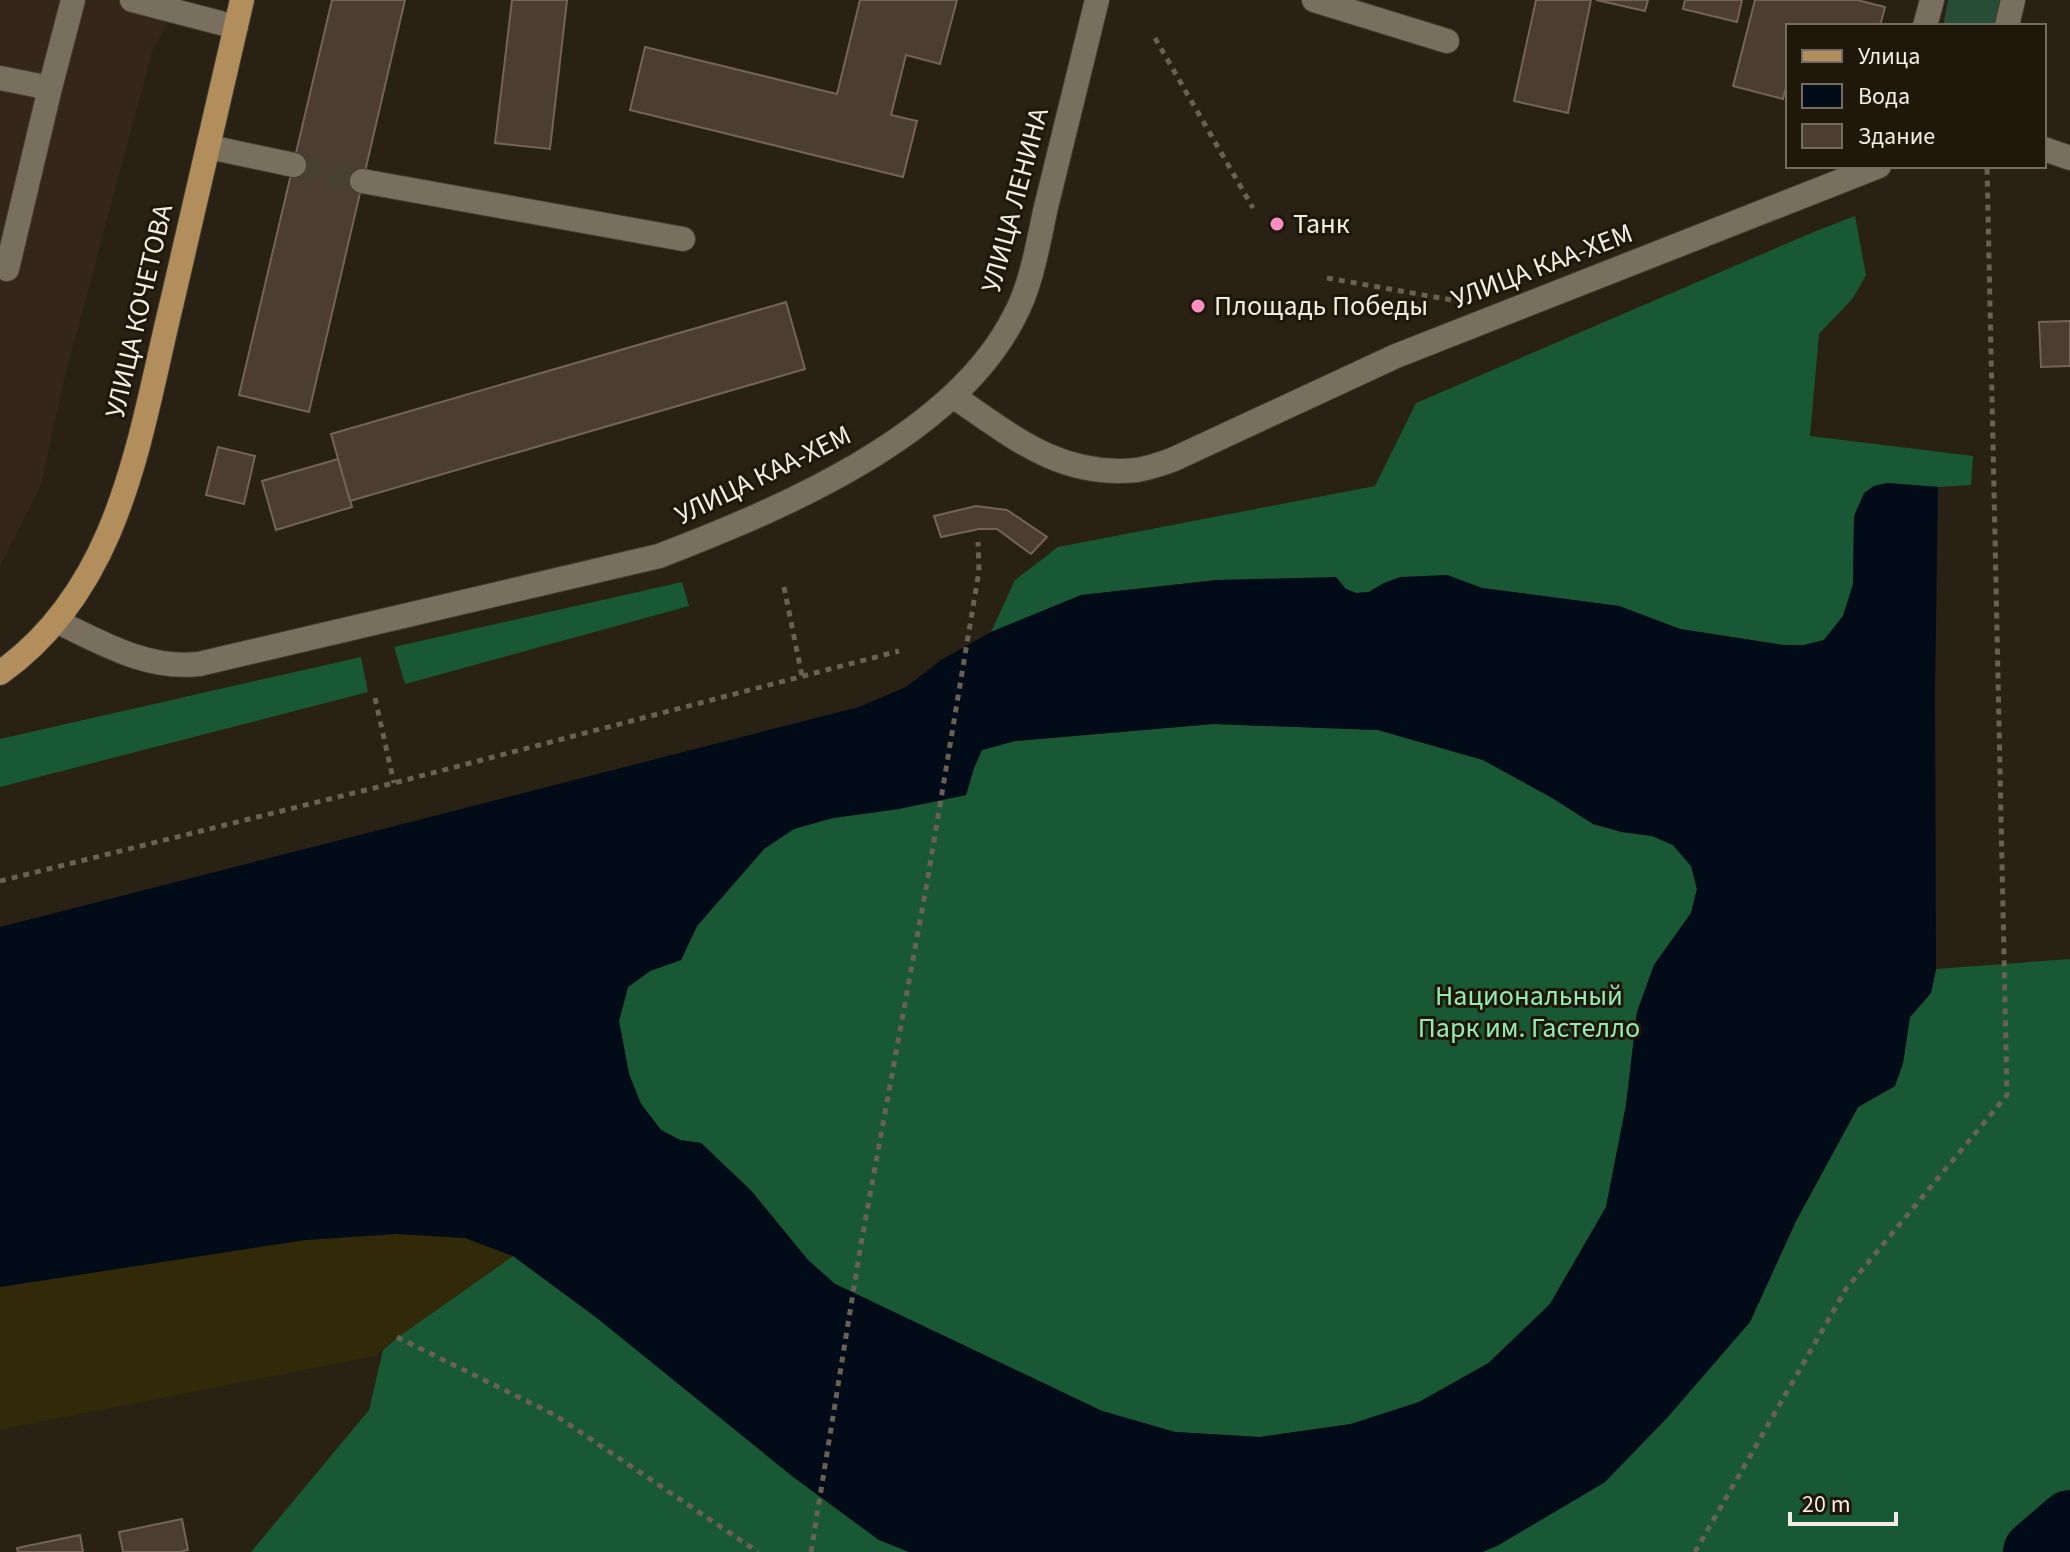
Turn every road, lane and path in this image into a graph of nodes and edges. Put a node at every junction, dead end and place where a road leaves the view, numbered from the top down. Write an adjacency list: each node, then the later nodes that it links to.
1 (73, 0): 14 (street)
2 (132, 0): 10 (street)
3 (242, 0): 10 (main road, УЛИЦА КОЧЕТОВА)
4 (1097, 0): 27 (street, УЛИЦА ЛЕНИНА)
5 (1314, 0): 12 (street)
6 (1932, 0): 8 (street)
7 (2013, 0): 9 (street)
8 (1926, 24)
9 (2007, 24)
10 (236, 27): 15 (main road, УЛИЦА КОЧЕТОВА)
11 (1155, 38): 22 (path)
12 (1447, 41)
13 (0, 78): 14 (street)
14 (50, 88): 24 (street)
15 (209, 147): 18 (street); 30 (main road, УЛИЦА КОЧЕТОВА)
16 (2046, 150): 17 (street)
17 (2070, 158)
18 (294, 165)
19 (1874, 168): 26 (street, УЛИЦА КАА-ХЕМ)
20 (1987, 168): 40 (path)
21 (362, 181): 23 (street)
22 (1253, 208)
23 (683, 239)
24 (7, 269)
25 (1327, 278): 26 (path)
26 (1510, 311): 27 (street, УЛИЦА КАА-ХЕМ)
27 (953, 396): 30 (street, УЛИЦА КАА-ХЕМ)
28 (978, 542): 39 (path)
29 (784, 587): 33 (path)
30 (56, 621): 32 (main road)
31 (899, 651): 33 (path)
32 (0, 673)
33 (802, 676): 35 (path)
34 (375, 698): 35 (path)
35 (394, 783): 36 (path)
36 (0, 881)
37 (397, 1337): 38 (path)
38 (758, 1552)
39 (811, 1552)
40 (1695, 1552)

